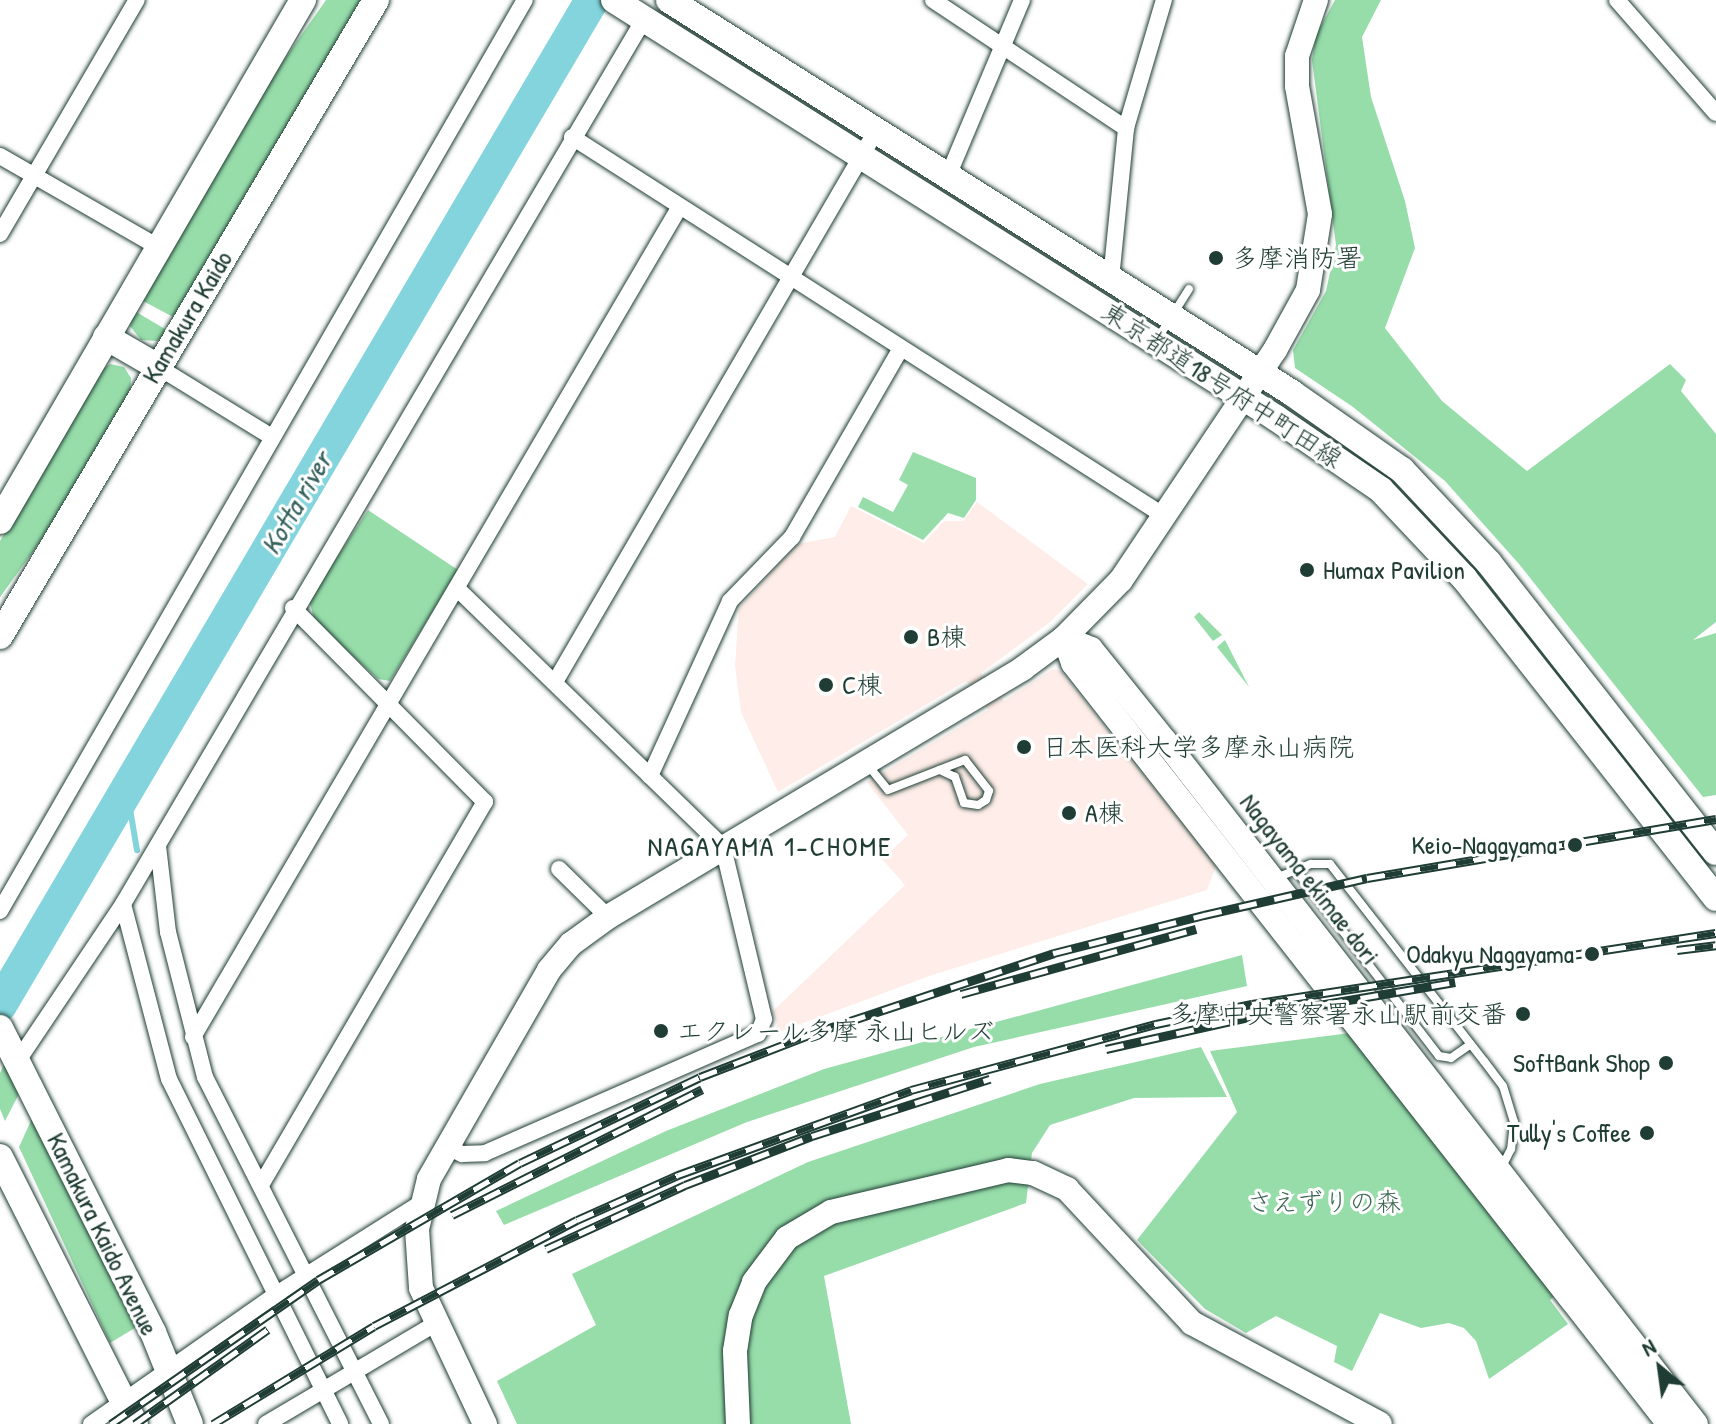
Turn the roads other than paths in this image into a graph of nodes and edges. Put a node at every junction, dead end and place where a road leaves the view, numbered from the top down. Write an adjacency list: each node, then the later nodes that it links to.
1 (137, 0): 19 (street)
2 (303, 0): 23 (main road)
3 (376, 0): 31 (main road, Kamakura Kaido)
4 (525, 0): 34 (street)
5 (669, 0): 15 (main road, 東京都道18号府中町田線)
6 (933, 0): 12 (street)
7 (1022, 0): 12 (street)
8 (1164, 0): 14 (street)
9 (1316, 0): 32 (street)
10 (1617, 0): 13 (street)
11 (630, 10): 16 (street); 18 (main road, 東京都道18号府中町田線)
12 (1004, 45): 14 (street); 20 (street)
13 (1716, 113)
14 (1126, 128): 25 (street)
15 (876, 131): 18 (street); 20 (main road, 東京都道18号府中町田線)
16 (572, 137): 21 (street); 38 (street)
17 (0, 156): 19 (street)
18 (862, 156): 24 (street); 29 (main road, 東京都道18号府中町田線)
19 (34, 176): 22 (street); 23 (street)
20 (948, 176): 25 (main road, 東京都道18号府中町田線)
21 (679, 208): 24 (street); 37 (street)
22 (0, 234)
23 (158, 247): 28 (main road)
24 (790, 277): 30 (street); 41 (street)
25 (1111, 279): 27 (main road, 東京都道18号府中町田線)
26 (1189, 289): 27 (lane)
27 (1171, 317): 29 (lane); 32 (main road, 東京都道18号府中町田線)
28 (106, 337): 31 (main road); 36 (main road)
29 (1155, 342): 33 (main road, 東京都道18号府中町田線)
30 (901, 348): 35 (street); 45 (street)
31 (158, 367): 34 (street); 39 (main road, Kamakura Kaido)
32 (1260, 373): 33 (street); 48 (main road, 東京都道18号府中町田線)
33 (1244, 397): 35 (street); 51 (main road, 東京都道18号府中町田線)
34 (272, 437): 53 (street)
35 (1166, 517): 40 (street)
36 (0, 521)
37 (458, 589): 41 (street); 42 (street)
38 (293, 608): 42 (street); 46 (street)
39 (0, 636)
40 (1064, 638): 43 (street); 50 (street, Nagayama ekimae dori)
41 (555, 682): 45 (street)
42 (390, 703): 55 (street); 61 (street)
43 (866, 763): 44 (lane); 47 (street)
44 (940, 770): 44 (lane)
45 (650, 776): 47 (street)
46 (158, 846): 52 (street); 55 (street)
47 (723, 847): 54 (street); 58 (street)
48 (1716, 852)
49 (559, 869): 54 (street)
50 (1276, 880): 56 (lane); 56 (lane); 60 (street, Nagayama ekimae dori)
51 (1716, 898)
52 (123, 904): 57 (street); 64 (street)
53 (0, 911)
54 (608, 917): 58 (street)
55 (193, 1037): 61 (street)
56 (1471, 1044): 60 (lane)
57 (9, 1045): 66 (main road, Kamakura Kaido Avenue)
58 (446, 1146): 62 (street)
59 (0, 1157): 69 (main road)
60 (1490, 1177): 79 (street, Nagayama ekimae dori); 80 (street, Nagayama ekimae dori)
61 (261, 1185): 63 (street)
62 (421, 1203): 63 (street); 65 (street)
63 (307, 1275): 64 (street); 67 (street)
64 (275, 1295): 66 (street); 68 (street)
65 (435, 1324): 67 (street); 76 (street)
66 (168, 1368): 69 (street); 72 (main road, Kamakura Kaido Avenue)
67 (353, 1369): 68 (street); 75 (street)
68 (322, 1388): 73 (street); 74 (street)
69 (122, 1401): 70 (street); 71 (main road)
70 (91, 1424)
71 (135, 1424)
72 (190, 1424)
73 (266, 1424)
74 (340, 1424)
75 (381, 1424)
76 (485, 1424)
77 (738, 1424): 78 (street)
78 (1380, 1424)
79 (1669, 1424)
80 (1696, 1424)

